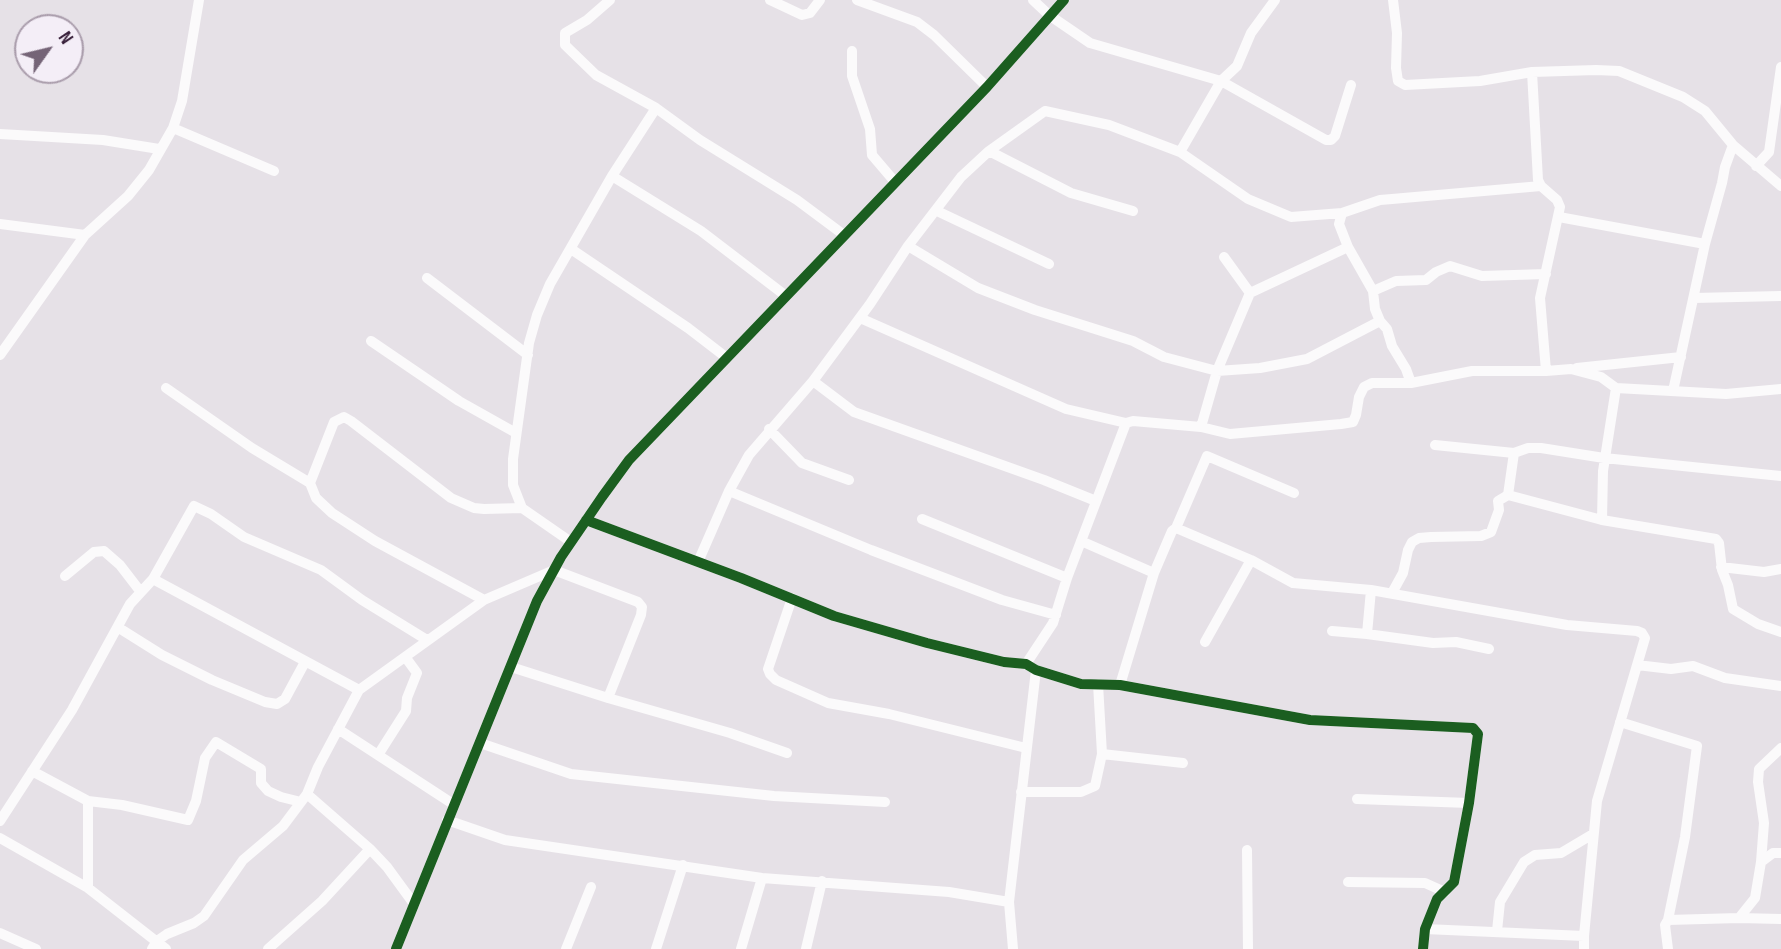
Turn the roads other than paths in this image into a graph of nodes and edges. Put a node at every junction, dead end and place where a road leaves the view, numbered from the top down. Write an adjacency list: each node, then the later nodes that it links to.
1 (199, 0): 18 (street)
2 (610, 0): 17 (street)
3 (770, 0): 4 (street)
4 (820, 0)
5 (857, 0): 16 (street)
6 (1033, 0): 10 (street)
7 (1064, 0): 10 (street)
8 (1275, 0): 14 (street)
9 (1393, 0): 13 (street)
10 (1049, 15): 14 (street); 16 (street)
11 (852, 51): 27 (street)
12 (1781, 67): 24 (street)
13 (1532, 72): 20 (street); 28 (street)
14 (1221, 80): 15 (street); 23 (street)
15 (1351, 85)
16 (987, 87): 27 (street)
17 (656, 108): 26 (street); 36 (street)
18 (173, 128): 21 (street); 25 (street)
19 (0, 134): 21 (street)
20 (1733, 145): 24 (street); 37 (street)
21 (159, 149): 35 (street)
22 (989, 151): 23 (street); 30 (street); 31 (street)
23 (1180, 152): 32 (street)
24 (1756, 166): 29 (street)
25 (274, 171)
26 (612, 176): 40 (street); 47 (street)
27 (895, 182): 36 (street)
28 (1541, 186): 32 (street); 33 (street)
29 (1781, 186)
30 (937, 211): 38 (street); 42 (street)
31 (1133, 212)
32 (1342, 213): 39 (street)
33 (1559, 217): 37 (street); 43 (street)
34 (0, 224): 35 (street)
35 (85, 235): 53 (street)
36 (844, 235): 47 (street)
37 (1705, 244): 49 (street)
38 (908, 246): 50 (street); 58 (street)
39 (1348, 247): 45 (street); 46 (street)
40 (571, 249): 54 (street); 56 (street)
41 (1224, 257): 46 (street)
42 (1049, 264)
43 (1546, 274): 45 (street); 59 (street)
44 (427, 278): 54 (street)
45 (1373, 291): 51 (street)
46 (1250, 293): 58 (street)
47 (786, 296): 56 (street)
48 (1781, 296): 49 (street)
49 (1694, 298): 55 (street)
50 (860, 317): 60 (street); 66 (street)
51 (1380, 321): 58 (street); 61 (street)
52 (370, 341): 69 (street)
53 (0, 355)
54 (528, 355): 69 (street)
55 (1681, 357): 57 (street); 65 (street)
56 (727, 358): 82 (street)
57 (1571, 369): 59 (street); 63 (street)
58 (1217, 371): 67 (street)
59 (1546, 371): 61 (street)
60 (813, 381): 68 (street); 79 (street)
61 (1410, 383): 67 (street)
62 (166, 388): 75 (street)
63 (1616, 388): 65 (street); 72 (street)
64 (1781, 389): 65 (street)
65 (1673, 391)
66 (1126, 424): 67 (street); 79 (street)
67 (1201, 427)
68 (769, 429): 74 (street); 76 (street)
69 (516, 433): 80 (street)
70 (1435, 445): 71 (street)
71 (1514, 453): 72 (street); 78 (street)
72 (1604, 458): 73 (street); 83 (street)
73 (1781, 476)
74 (849, 480)
75 (310, 483): 80 (street); 100 (street)
76 (729, 491): 88 (street); 101 (street)
77 (1294, 494): 84 (street)
78 (1508, 495): 83 (street); 98 (street)
79 (1096, 501): 85 (street)
80 (522, 508): 86 (street)
81 (922, 519): 94 (street)
82 (586, 520): 86 (street); 88 (street)
83 (1602, 520): 89 (street)
84 (1176, 528): 87 (street); 92 (street)
85 (1081, 541): 92 (street); 94 (street)
86 (571, 542): 91 (street)
87 (1251, 560): 96 (street); 107 (street)
88 (698, 562): 99 (street)
89 (1721, 567): 90 (street); 104 (street)
90 (1781, 569)
91 (554, 570): 100 (street); 113 (street); 119 (street)
92 (1154, 573): 116 (street)
93 (65, 576): 97 (street)
94 (1067, 578): 101 (street)
95 (153, 579): 97 (street); 106 (street); 110 (street)
96 (1371, 590): 98 (street); 105 (street)
97 (141, 592): 102 (street)
98 (1392, 593): 112 (street)
99 (792, 598): 111 (street); 123 (street)
100 (484, 600): 106 (street)
101 (1056, 615): 111 (street)
102 (118, 628): 110 (street); 129 (street)
103 (1332, 631): 105 (street)
104 (1781, 632)
105 (1367, 634): 108 (street)
106 (427, 640): 109 (street)
107 (1205, 642)
108 (1489, 649)
109 (406, 658): 118 (street); 127 (street)
110 (306, 662): 118 (street)
111 (1027, 664): 114 (street)
112 (1637, 665): 117 (street); 120 (street)
113 (511, 667): 119 (street); 122 (street)
114 (1036, 670): 115 (street); 123 (street)
115 (1098, 684): 116 (street); 126 (street)
116 (1120, 685): 135 (street)
117 (1781, 686)
118 (359, 690): 121 (street)
119 (608, 698): 125 (street)
120 (1620, 722): 139 (street); 156 (street)
121 (338, 729): 127 (street); 131 (street)
122 (480, 743): 134 (street); 136 (street)
123 (1026, 748): 130 (street)
124 (1781, 748): 144 (street)
125 (787, 753)
126 (1102, 754): 128 (street); 130 (street)
127 (378, 755): 136 (street)
128 (1183, 763)
129 (32, 771): 133 (street); 138 (street)
130 (1021, 792): 152 (street)
131 (304, 798): 133 (street); 141 (street); 161 (street)
132 (1357, 799): 135 (street)
133 (88, 801): 150 (street)
134 (885, 802)
135 (1469, 803): 151 (street)
136 (453, 804): 137 (street)
137 (447, 820): 145 (street); 153 (street)
138 (0, 821)
139 (1593, 834): 158 (street); 160 (street)
140 (0, 838): 150 (street)
141 (370, 849): 153 (street); 164 (street)
142 (1247, 850): 171 (street)
143 (1781, 853): 144 (street)
144 (1761, 862): 154 (street)
145 (683, 865): 146 (street); 167 (street)
146 (762, 878): 147 (street); 168 (street)
147 (822, 881): 152 (street); 169 (street)
148 (1348, 882): 151 (street)
149 (591, 887): 166 (street)
150 (88, 888): 161 (street)
151 (1445, 892): 157 (street)
152 (1009, 902): 170 (street)
153 (414, 905): 165 (street)
154 (1739, 918): 155 (street); 156 (street)
155 (1781, 919)
156 (1668, 920): 174 (street)
157 (1425, 929): 158 (street); 172 (street)
158 (1497, 931): 160 (street)
159 (0, 933): 162 (street)
160 (1584, 936): 173 (street)
161 (155, 945): 163 (street)
162 (36, 949)
163 (166, 949)
164 (268, 949)
165 (396, 949)
166 (566, 949)
167 (656, 949)
168 (741, 949)
169 (806, 949)
170 (1013, 949)
171 (1248, 949)
172 (1423, 949)
173 (1584, 949)
174 (1668, 949)

